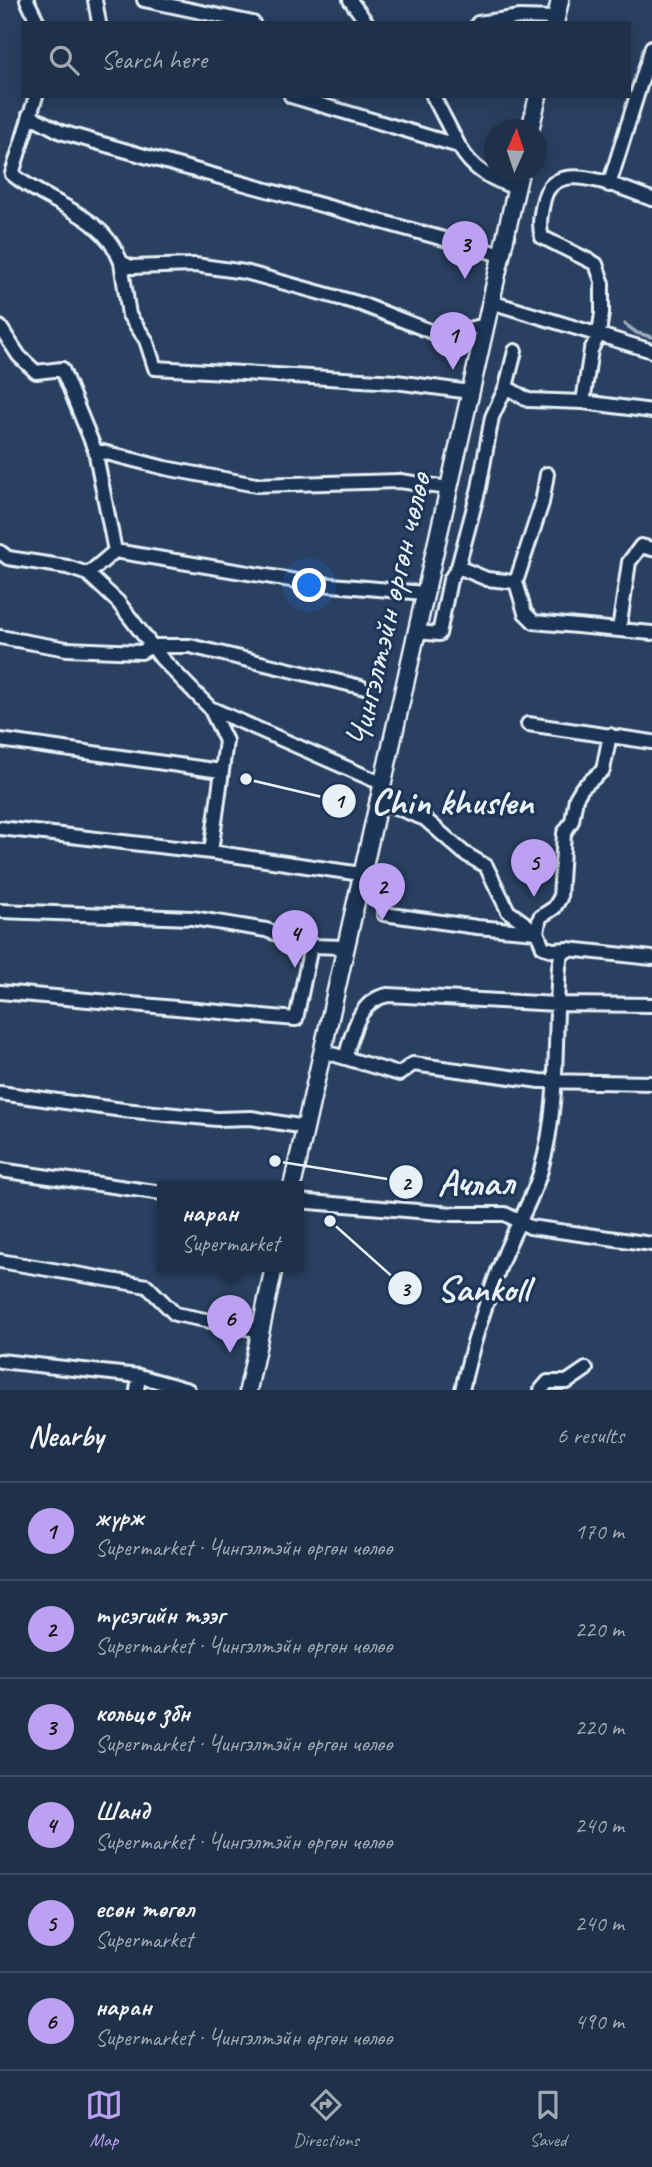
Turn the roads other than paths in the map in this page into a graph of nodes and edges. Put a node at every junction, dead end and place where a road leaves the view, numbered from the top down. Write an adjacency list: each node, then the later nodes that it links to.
1 (27, 0): 7 (street)
2 (95, 0): 8 (street)
3 (145, 0): 9 (street)
4 (350, 0): 10 (street)
5 (560, 0): 6 (main road)
6 (555, 20): 11 (street)
7 (37, 21)
8 (99, 21)
9 (244, 21)
10 (366, 21)
11 (492, 21)
12 (652, 47): 21 (street)
13 (35, 98): 17 (street)
14 (298, 98): 19 (street)
15 (434, 98): 19 (street)
16 (538, 98): 18 (main road)
17 (29, 115): 24 (street); 25 (street)
18 (533, 119)
19 (459, 146): 22 (street)
20 (518, 182): 22 (main road, Чингэлтэйн өргөн чөлөө)
21 (609, 185): 23 (street); 29 (street)
22 (516, 188): 24 (main road, Чингэлтэйн өргөн чөлөө)
23 (652, 200)
24 (502, 255): 26 (main road, Чингэлтэйн өргөн чөлөө)
25 (121, 262): 27 (street); 33 (street)
26 (491, 302): 27 (main road, Чингэлтэйн өргөн чөлөө); 29 (street)
27 (486, 325): 33 (main road, Чингэлтэйн өргөн чөлөө)
28 (0, 327): 36 (street)
29 (599, 334): 31 (street); 34 (street)
30 (514, 351): 32 (street)
31 (652, 351)
32 (506, 387): 34 (street); 42 (street)
33 (470, 392): 38 (main road, Чингэлтэйн өргөн чөлөө)
34 (583, 402): 35 (street)
35 (652, 411)
36 (94, 450): 38 (street); 40 (street)
37 (547, 474): 44 (street)
38 (448, 488): 45 (main road, Чингэлтэйн өргөн чөлөө)
39 (652, 549): 46 (street)
40 (115, 551): 43 (street); 45 (street)
41 (3, 558): 43 (street)
42 (458, 566): 44 (street); 47 (street)
43 (88, 574): 50 (street)
44 (516, 582): 46 (street)
45 (424, 593): 47 (main road, Чингэлтэйн өргөн чөлөө)
46 (619, 630): 48 (street)
47 (417, 632): 58 (main road, Чингэлтэйн өргөн чөлөө)
48 (652, 633)
49 (0, 637): 50 (street)
50 (152, 646): 51 (street); 52 (street)
51 (361, 687)
52 (210, 708): 57 (street); 58 (street)
53 (528, 724): 54 (street)
54 (610, 735): 56 (street); 65 (street)
55 (0, 740): 57 (street)
56 (652, 742)
57 (221, 771): 61 (street)
58 (381, 783): 59 (main road, Чингэлтэйн өргөн чөлөө)
59 (377, 800): 62 (main road, Чингэлтэйн өргөн чөлөө); 65 (street)
60 (0, 828): 61 (street)
61 (211, 852): 62 (street)
62 (361, 874): 67 (main road, Чингэлтэйн өргөн чөлөө)
63 (0, 911): 66 (street)
64 (384, 914): 65 (street)
65 (537, 932): 68 (street)
66 (311, 946): 67 (street); 70 (street)
67 (343, 947): 73 (main road, Чингэлтэйн өргөн чөлөө)
68 (568, 948): 69 (street); 71 (street)
69 (652, 958)
70 (0, 992)
71 (558, 1004): 72 (street); 74 (street); 75 (street)
72 (652, 1005)
73 (322, 1051): 74 (street); 78 (main road, Чингэлтэйн өргөн чөлөө)
74 (345, 1058): 75 (street)
75 (554, 1080): 76 (street); 83 (street)
76 (652, 1083)
77 (0, 1093): 78 (street)
78 (305, 1126): 80 (main road, Чингэлтэйн өргөн чөлөө)
79 (0, 1170): 81 (street)
80 (293, 1181)
81 (157, 1191)
82 (304, 1202): 83 (street)
83 (522, 1221): 84 (street); 94 (street)
84 (652, 1244)
85 (0, 1261): 87 (street)
86 (273, 1272): 87 (main road)
87 (261, 1331): 93 (main road)
88 (0, 1361): 90 (street)
89 (586, 1369): 95 (street)
90 (139, 1376): 91 (street); 92 (street)
91 (137, 1390)
92 (188, 1390)
93 (248, 1390)
94 (462, 1390)
95 (541, 1390)

